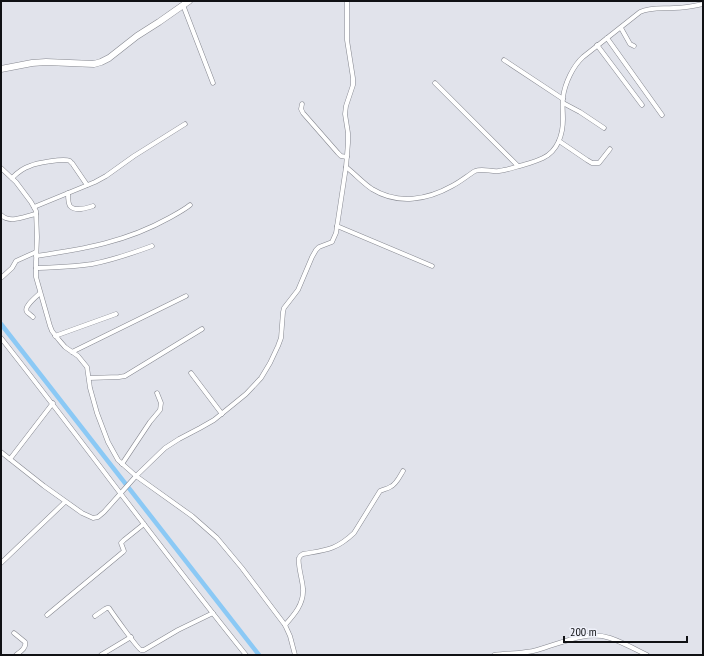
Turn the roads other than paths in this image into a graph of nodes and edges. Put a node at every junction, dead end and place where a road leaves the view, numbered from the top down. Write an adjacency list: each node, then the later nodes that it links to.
1 (189, 1): 4 (street)
2 (347, 1): 21 (street)
3 (703, 4): 5 (street)
4 (183, 5): 10 (street); 11 (street)
5 (620, 28): 6 (street); 8 (street)
6 (608, 38): 7 (street); 16 (street)
7 (597, 45): 13 (street); 15 (street)
8 (634, 46)
9 (504, 60): 13 (street)
10 (1, 69)
11 (213, 83)
12 (436, 83): 22 (street)
13 (563, 101): 18 (street); 19 (street)
14 (302, 104): 21 (street)
15 (642, 105)
16 (662, 114)
17 (185, 124): 26 (street)
18 (604, 128)
19 (559, 141): 20 (street); 22 (street)
20 (610, 149)
21 (347, 157): 23 (street)
22 (518, 166): 23 (street)
23 (346, 167): 33 (street)
24 (1, 168): 25 (street)
25 (12, 178): 26 (street); 30 (street)
26 (87, 185): 27 (street)
27 (68, 193): 29 (street); 30 (street)
28 (190, 205): 35 (street)
29 (93, 206)
30 (34, 207): 31 (street)
31 (36, 214): 32 (street); 35 (street)
32 (1, 215)
33 (337, 226): 36 (street); 51 (street)
34 (152, 246): 37 (street)
35 (36, 254): 37 (street); 38 (street)
36 (432, 266)
37 (36, 268): 39 (street)
38 (1, 278)
39 (40, 293): 42 (street); 44 (street)
40 (186, 296): 46 (street)
41 (116, 314): 44 (street)
42 (33, 317)
43 (202, 329): 48 (street)
44 (55, 336): 46 (street)
45 (1, 338): 50 (street)
46 (72, 352): 48 (street)
47 (191, 373): 51 (street)
48 (89, 378): 54 (street)
49 (157, 393): 54 (street)
50 (53, 403): 53 (street); 57 (street)
51 (222, 414): 56 (street)
52 (1, 452): 53 (street)
53 (10, 459): 58 (street)
54 (122, 464): 56 (street)
55 (403, 471): 64 (street)
56 (136, 476): 57 (street); 64 (street)
57 (120, 493): 58 (street); 59 (street)
58 (65, 502): 60 (street)
59 (144, 524): 61 (street); 62 (street)
60 (1, 563)
61 (213, 613): 66 (street); 69 (street)
62 (48, 615)
63 (95, 616): 66 (street)
64 (285, 625): 70 (street)
65 (14, 632): 67 (street)
66 (131, 637): 68 (street)
67 (16, 655)
68 (101, 655)
69 (245, 655)
70 (295, 655)
71 (494, 655): 72 (street)
72 (647, 655)

